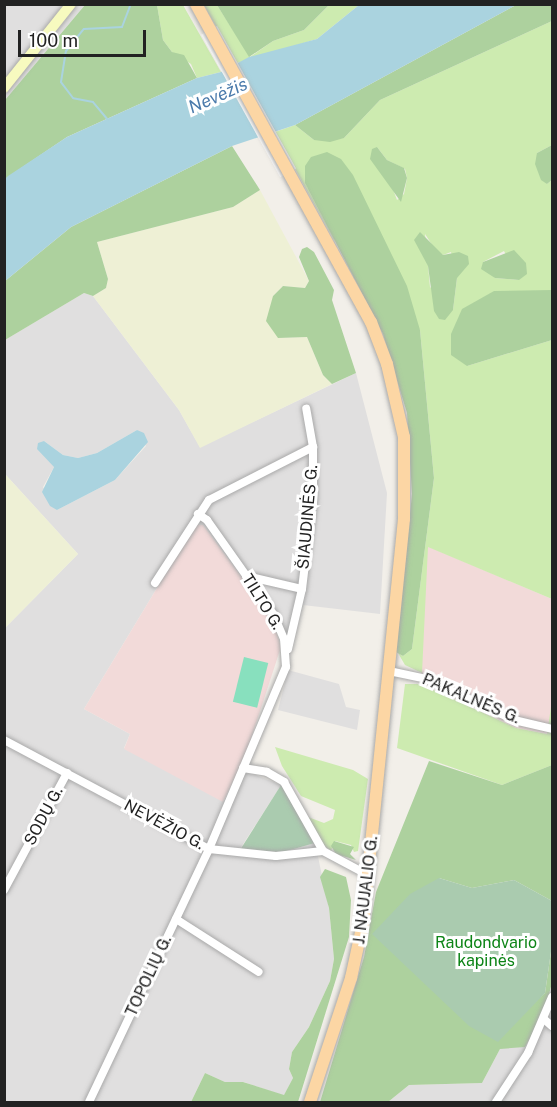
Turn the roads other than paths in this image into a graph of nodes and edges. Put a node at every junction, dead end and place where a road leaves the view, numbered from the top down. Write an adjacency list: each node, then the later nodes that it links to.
1 (71, 4): 3 (main road)
2 (196, 4): 11 (main road, J. NAUJALIO G.)
3 (4, 87)
4 (306, 410): 5 (street, ŠIAUDINĖS G.)
5 (313, 447): 6 (street); 9 (street, ŠIAUDINĖS G.)
6 (198, 514): 7 (street, TILTO G.); 8 (street)
7 (246, 576): 9 (street, ŠIAUDINĖS G.); 10 (street, TILTO G.)
8 (155, 583)
9 (302, 589): 10 (street, ŠIAUDINĖS G.)
10 (287, 654): 14 (street, TILTO G.)
11 (389, 671): 12 (street, PAKALNĖS G.); 18 (main road, J. NAUJALIO G.)
12 (552, 729)
13 (4, 740): 15 (street, NEVĖŽIO G.)
14 (243, 768): 16 (street, TILTO G.); 17 (street)
15 (67, 773): 16 (street, NEVĖŽIO G.); 19 (street, SODŲ G.)
16 (209, 849): 17 (street, NEVĖŽIO G.); 20 (street, TOPOLIŲ G.)
17 (323, 851): 18 (street)
18 (368, 875): 26 (main road, J. NAUJALIO G.)
19 (4, 890)
20 (176, 919): 21 (street); 25 (street, TOPOLIŲ G.)
21 (259, 972)
22 (552, 998): 23 (street)
23 (545, 1020): 24 (street); 27 (street)
24 (552, 1026)
25 (89, 1102)
26 (310, 1102)
27 (497, 1102)

